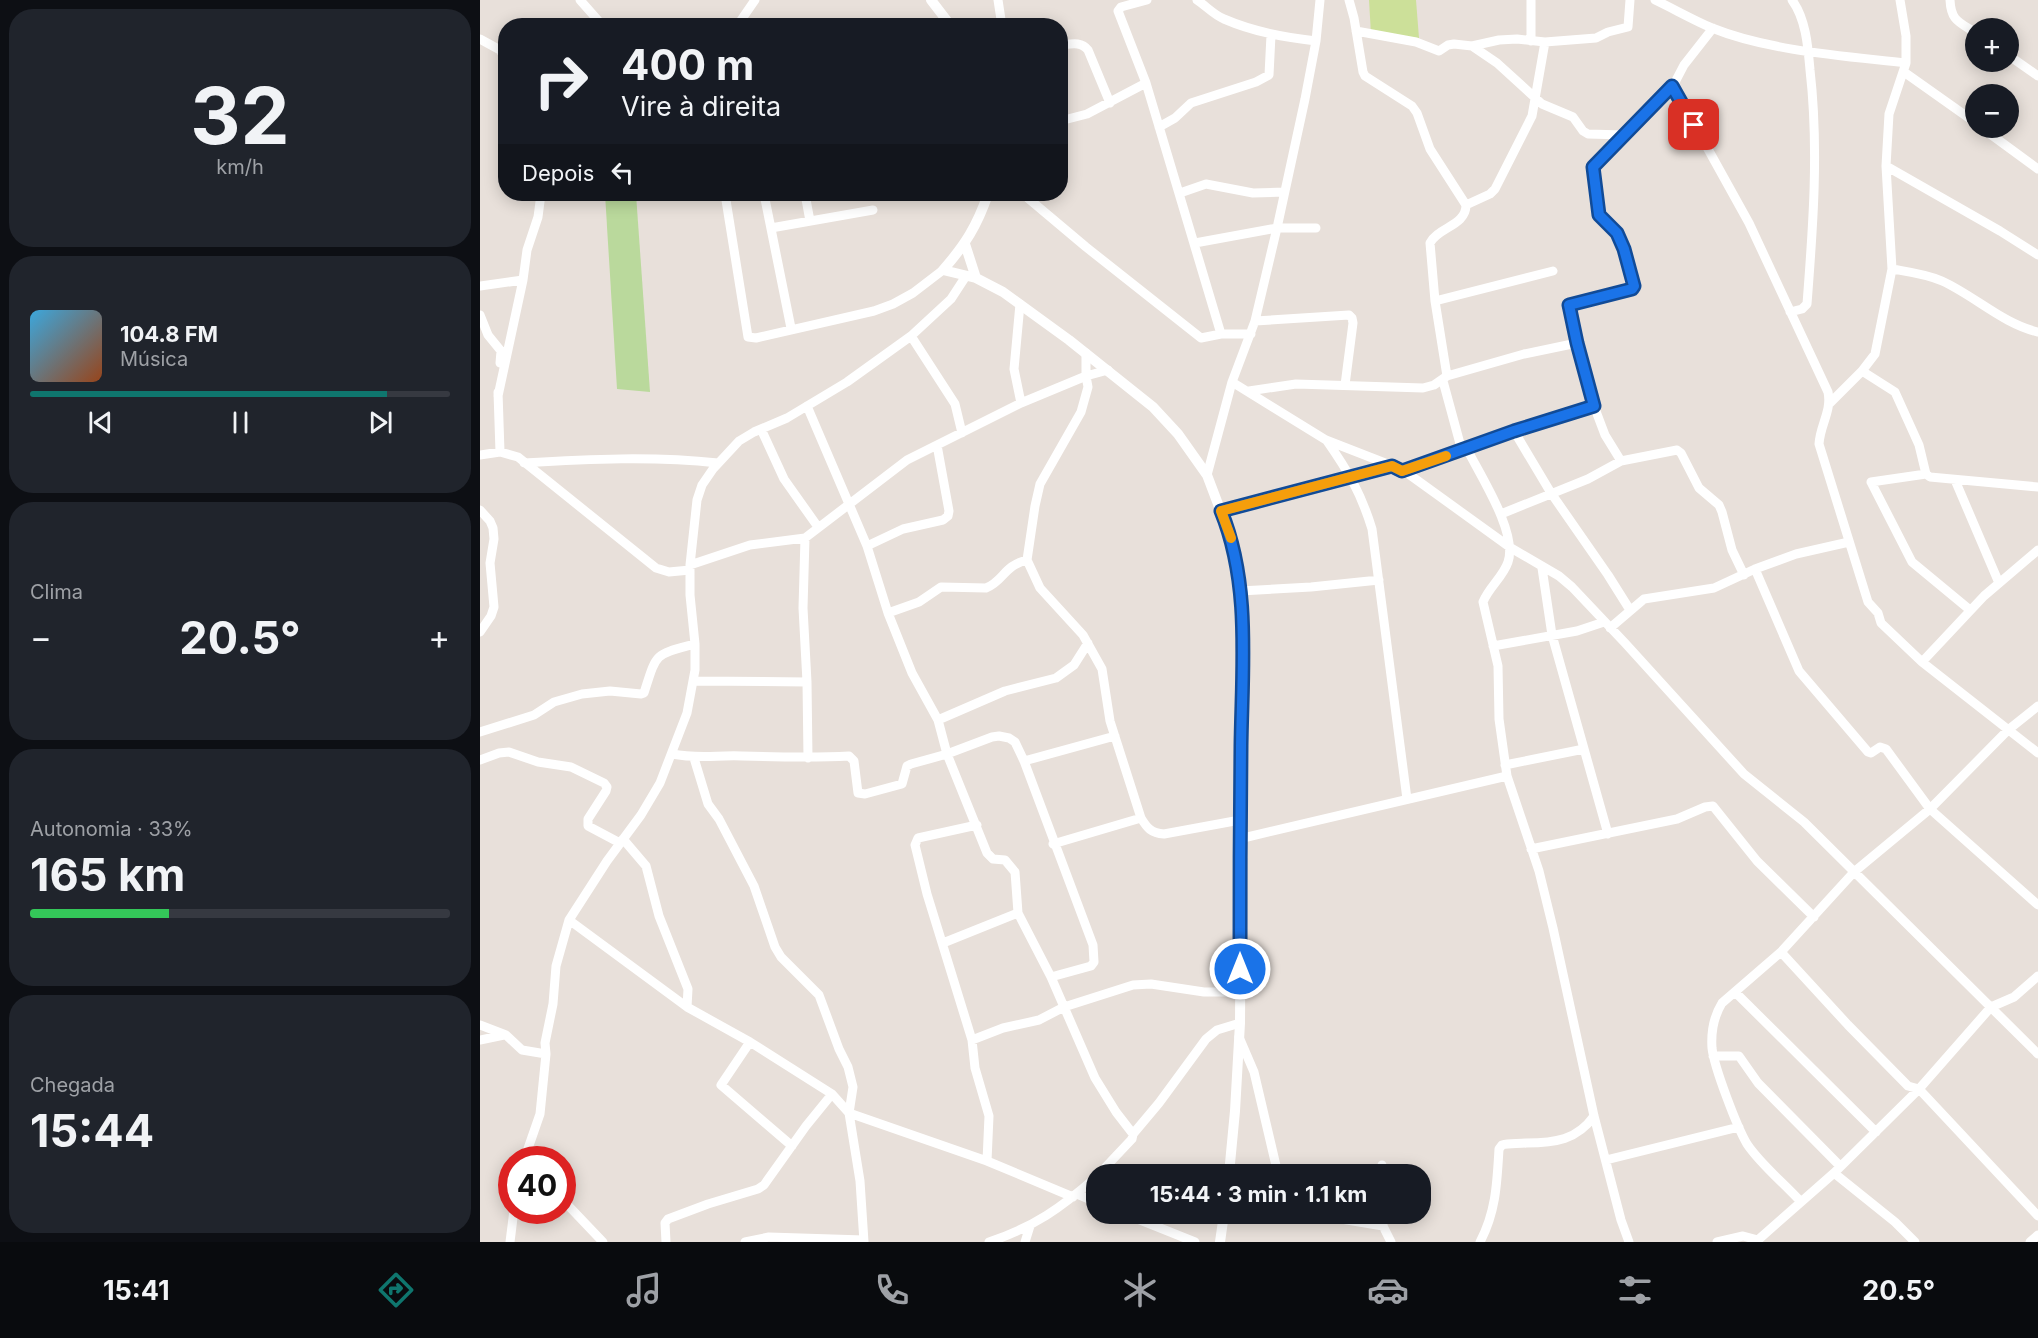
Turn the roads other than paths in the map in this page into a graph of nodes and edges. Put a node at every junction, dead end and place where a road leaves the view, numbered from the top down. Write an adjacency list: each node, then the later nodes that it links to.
1 (580, 0): 15 (street)
2 (755, 0): 16 (street)
3 (931, 0): 17 (street)
4 (999, 0): 18 (street)
5 (1147, 0): 34 (street)
6 (1197, 0): 22 (street)
7 (1320, 0): 24 (street)
8 (1349, 0): 21 (street)
9 (1531, 0): 25 (street)
10 (1630, 0): 26 (street)
11 (1655, 0): 20 (street)
12 (1792, 0): 30 (street)
13 (1900, 0): 32 (street)
14 (1950, 0): 19 (street)
15 (596, 18)
16 (743, 18)
17 (945, 18)
18 (1001, 18)
19 (1965, 26)
20 (1713, 28): 30 (street); 35 (street)
21 (1356, 31): 28 (street); 53 (street)
22 (1271, 35): 24 (street); 40 (street)
23 (480, 39): 29 (street)
24 (1316, 41): 45 (street)
25 (1531, 41): 26 (street); 28 (street)
26 (1545, 42): 36 (street)
27 (1068, 45): 37 (street)
28 (1472, 46): 36 (street)
29 (498, 49)
30 (1808, 51): 32 (street); 70 (street)
31 (2019, 63): 33 (street)
32 (1905, 68): 38 (street); 43 (street)
33 (2038, 76)
34 (1146, 83): 37 (street); 40 (street)
35 (1672, 86): 41 (street); 70 (street)
36 (1536, 98): 41 (street); 53 (street)
37 (1110, 103): 39 (street)
38 (1965, 114)
39 (1068, 119)
40 (1159, 127): 46 (street)
41 (1624, 135): 78 (street)
42 (1996, 138): 44 (street)
43 (1886, 166): 61 (street); 62 (street)
44 (2038, 169)
45 (1284, 192): 46 (street); 57 (street)
46 (1180, 193): 59 (street)
47 (540, 201): 66 (street)
48 (725, 201): 73 (street)
49 (765, 201): 56 (street)
50 (806, 201): 55 (street)
51 (986, 201): 60 (street)
52 (1031, 201): 75 (street)
53 (1466, 205): 68 (street)
54 (873, 210): 55 (street)
55 (810, 221): 56 (street)
56 (771, 228): 73 (street)
57 (1277, 228): 58 (street); 59 (street); 72 (street)
58 (1316, 228)
59 (1195, 243): 75 (street)
60 (965, 244): 63 (street); 65 (street)
61 (2038, 255)
62 (1892, 269): 74 (street); 81 (street)
63 (943, 270): 65 (street); 73 (street)
64 (1553, 270): 68 (street)
65 (971, 277): 69 (street); 77 (street)
66 (523, 280): 67 (street); 87 (street)
67 (480, 286)
68 (1436, 301): 83 (street)
69 (1020, 304): 79 (street); 88 (street)
70 (1790, 312): 89 (street)
71 (480, 315): 87 (street)
72 (1255, 321): 76 (street); 85 (street)
73 (791, 328)
74 (2038, 332)
75 (1221, 334): 76 (street)
76 (1251, 334): 84 (street)
77 (911, 336): 90 (street); 94 (street)
78 (1577, 343): 83 (street); 91 (street)
79 (1086, 353): 80 (street); 82 (street)
80 (1108, 370): 82 (street); 106 (street)
81 (1862, 371): 89 (street); 105 (street)
82 (1086, 376): 88 (street); 121 (street)
83 (1445, 378): 85 (street); 97 (street)
84 (1232, 382): 86 (street); 106 (street)
85 (1345, 385): 86 (street)
86 (1249, 392): 95 (street)
87 (498, 396): 98 (street)
88 (1022, 403): 94 (street)
89 (1830, 403): 117 (street)
90 (807, 406): 92 (street); 111 (street)
91 (1594, 406): 93 (street); 100 (street)
92 (761, 429): 102 (street); 115 (street)
93 (1514, 431): 97 (street); 110 (street)
94 (962, 433): 96 (street)
95 (1326, 440): 103 (street); 107 (street)
96 (937, 445): 111 (street); 118 (street)
97 (1464, 450): 104 (street); 114 (street)
98 (500, 452): 99 (street); 101 (street)
99 (480, 455)
100 (1621, 460): 110 (street); 125 (street)
101 (525, 463): 102 (street); 122 (street)
102 (718, 463): 122 (street)
103 (1392, 466): 104 (street); 107 (street)
104 (1402, 471): 119 (street)
105 (1926, 474): 108 (street); 130 (street)
106 (1207, 476): 113 (street)
107 (1352, 477): 113 (street); 126 (street)
108 (1955, 480): 109 (street); 127 (street)
109 (2038, 487)
110 (1551, 493): 114 (street); 129 (street)
111 (849, 504): 115 (street); 118 (street)
112 (480, 510): 133 (street)
113 (1221, 511): 128 (street)
114 (1501, 514): 119 (street)
115 (818, 527): 116 (street)
116 (806, 538): 122 (street); 140 (street)
117 (1849, 542): 124 (street); 138 (street)
118 (867, 546): 131 (street)
119 (1511, 548): 123 (street); 137 (street)
120 (2038, 550): 127 (street)
121 (1027, 561): 131 (street); 135 (street)
122 (690, 568): 136 (street)
123 (1542, 568): 132 (street); 134 (street)
124 (1755, 569): 125 (street); 157 (street)
125 (1744, 575): 129 (street)
126 (1379, 580): 128 (street); 156 (street)
127 (1999, 583): 130 (street)
128 (1240, 591): 159 (street)
129 (1630, 610): 132 (street)
130 (1971, 610): 138 (street)
131 (888, 614): 142 (street)
132 (1607, 625): 134 (street); 166 (street)
133 (480, 632)
134 (1552, 635): 137 (street); 146 (street)
135 (1088, 643): 142 (street); 145 (street)
136 (695, 644): 139 (street); 144 (street)
137 (1493, 646): 154 (street)
138 (1922, 662): 143 (street)
139 (693, 681): 140 (street); 148 (street)
140 (807, 682): 151 (street)
141 (2038, 706): 143 (street)
142 (938, 720): 149 (street)
143 (2008, 730): 147 (street); 157 (street)
144 (480, 732)
145 (1115, 736): 153 (street); 158 (street)
146 (1584, 749): 154 (street); 161 (street)
147 (2038, 753)
148 (672, 754): 150 (street); 163 (street)
149 (947, 754): 151 (street); 153 (street); 160 (street)
150 (694, 758): 151 (street); 192 (street)
151 (808, 758)
152 (480, 760): 163 (street)
153 (1024, 761): 164 (street)
154 (1505, 765): 155 (street)
155 (1507, 776): 156 (street); 165 (street)
156 (1407, 799): 162 (street)
157 (1930, 809): 166 (street); 167 (street)
158 (1141, 818): 159 (street); 164 (street)
159 (1240, 820): 162 (street)
160 (977, 825): 168 (street); 171 (street)
161 (1608, 834): 165 (street); 169 (street)
162 (1239, 839): 175 (street)
163 (622, 841): 170 (street); 177 (street)
164 (1053, 844): 174 (street)
165 (1531, 849): 193 (street)
166 (1854, 872): 169 (street); 179 (street)
167 (2038, 905)
168 (1018, 913): 171 (street); 174 (street)
169 (1814, 917): 172 (street)
170 (569, 920): 177 (street); 187 (street)
171 (943, 943): 185 (street)
172 (1781, 952): 176 (street); 190 (street)
173 (2038, 976): 179 (street)
174 (1051, 977): 178 (street)
175 (1240, 992): 178 (street); 180 (street)
176 (1736, 992): 189 (street); 195 (street)
177 (687, 1007): 186 (street)
178 (1064, 1007): 185 (street); 196 (street)
179 (1991, 1007): 188 (street); 190 (street)
180 (1240, 1023): 183 (street); 196 (street)
181 (480, 1025): 182 (street)
182 (506, 1035): 184 (street); 187 (street)
183 (1239, 1037): 202 (street); 203 (street)
184 (480, 1040)
185 (972, 1040): 200 (street)
186 (750, 1042): 191 (street); 198 (street)
187 (546, 1054): 197 (street)
188 (2038, 1054)
189 (1713, 1056): 194 (street); 204 (street)
190 (1919, 1089): 195 (street); 210 (street)
191 (832, 1094): 192 (street); 198 (street)
192 (849, 1113): 200 (street); 218 (street)
193 (1594, 1116): 199 (street); 228 (street)
194 (1739, 1127): 199 (street); 208 (street)
195 (1876, 1132): 204 (street)
196 (1133, 1134): 201 (street)
197 (530, 1146)
198 (792, 1146): 221 (street)
199 (1605, 1160): 229 (street)
200 (987, 1161): 206 (street)
201 (1109, 1164)
202 (1229, 1164)
203 (1276, 1164)
204 (1837, 1170): 208 (street); 231 (street)
205 (1086, 1186): 206 (street)
206 (1075, 1195): 207 (street); 215 (street)
207 (1086, 1199)
208 (1801, 1202): 217 (street)
209 (576, 1214): 220 (street)
210 (2038, 1216)
211 (512, 1224): 219 (street)
212 (1150, 1224): 225 (street)
213 (1223, 1224): 226 (street)
214 (1371, 1224): 216 (street)
215 (1030, 1226): 223 (street); 224 (street)
216 (1383, 1226): 227 (street)
217 (1762, 1240): 230 (street)
218 (864, 1241): 222 (street)
219 (510, 1242)
220 (603, 1242)
221 (666, 1242)
222 (745, 1242)
223 (989, 1242)
224 (1025, 1242)
225 (1195, 1242)
226 (1220, 1242)
227 (1391, 1242)
228 (1480, 1242)
229 (1629, 1242)
230 (1717, 1242)
231 (1915, 1242)

